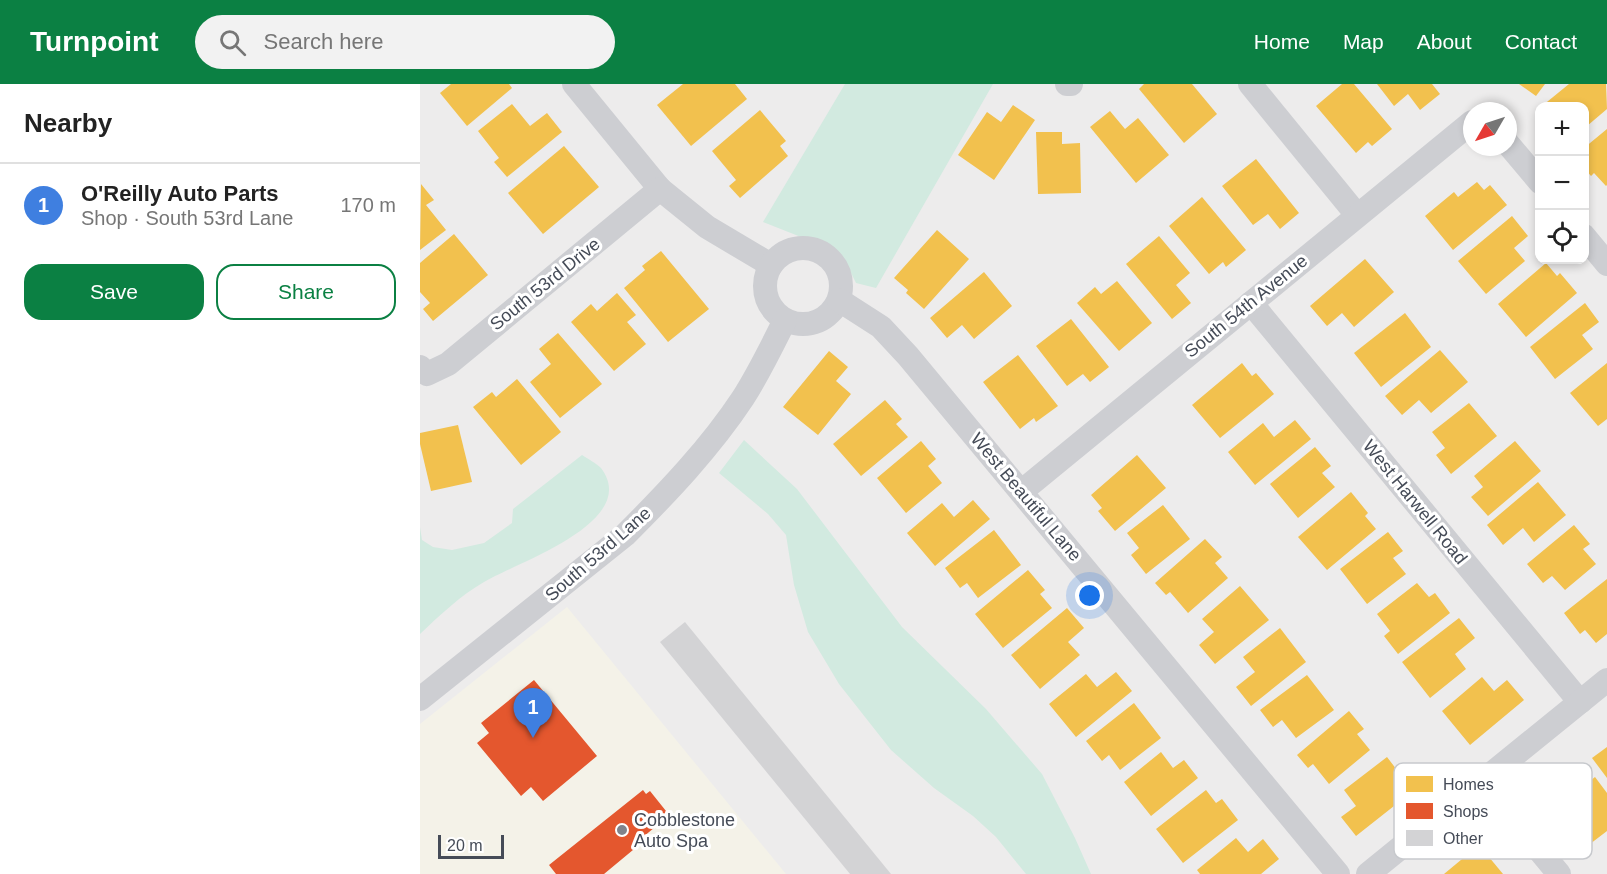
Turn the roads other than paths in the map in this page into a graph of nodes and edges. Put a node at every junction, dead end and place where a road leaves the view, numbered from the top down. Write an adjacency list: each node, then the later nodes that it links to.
1 (574, 84): 6 (street)
2 (1250, 84): 7 (street)
3 (1463, 129): 7 (street, South 54th Avenue)
4 (1517, 155): 5 (street)
5 (1535, 177)
6 (660, 189): 10 (street); 14 (street, South 53rd Drive)
7 (1357, 215): 12 (street, South 54th Avenue)
8 (1589, 242): 9 (street)
9 (1607, 264)
10 (771, 265): 11 (street); 13 (street)
11 (839, 300): 13 (street); 15 (street, West Beautiful Lane)
12 (1251, 303): 15 (street, South 54th Avenue); 18 (street, West Harwell Road)
13 (785, 320): 17 (street, South 53rd Lane)
14 (424, 370)
15 (1022, 491): 22 (street, West Beautiful Lane)
16 (1607, 680): 18 (street)
17 (420, 699)
18 (1580, 702): 19 (street)
19 (1504, 763)
20 (1394, 853): 23 (street)
21 (1547, 859): 24 (street)
22 (1338, 874)
23 (1368, 874)
24 (1559, 874)

